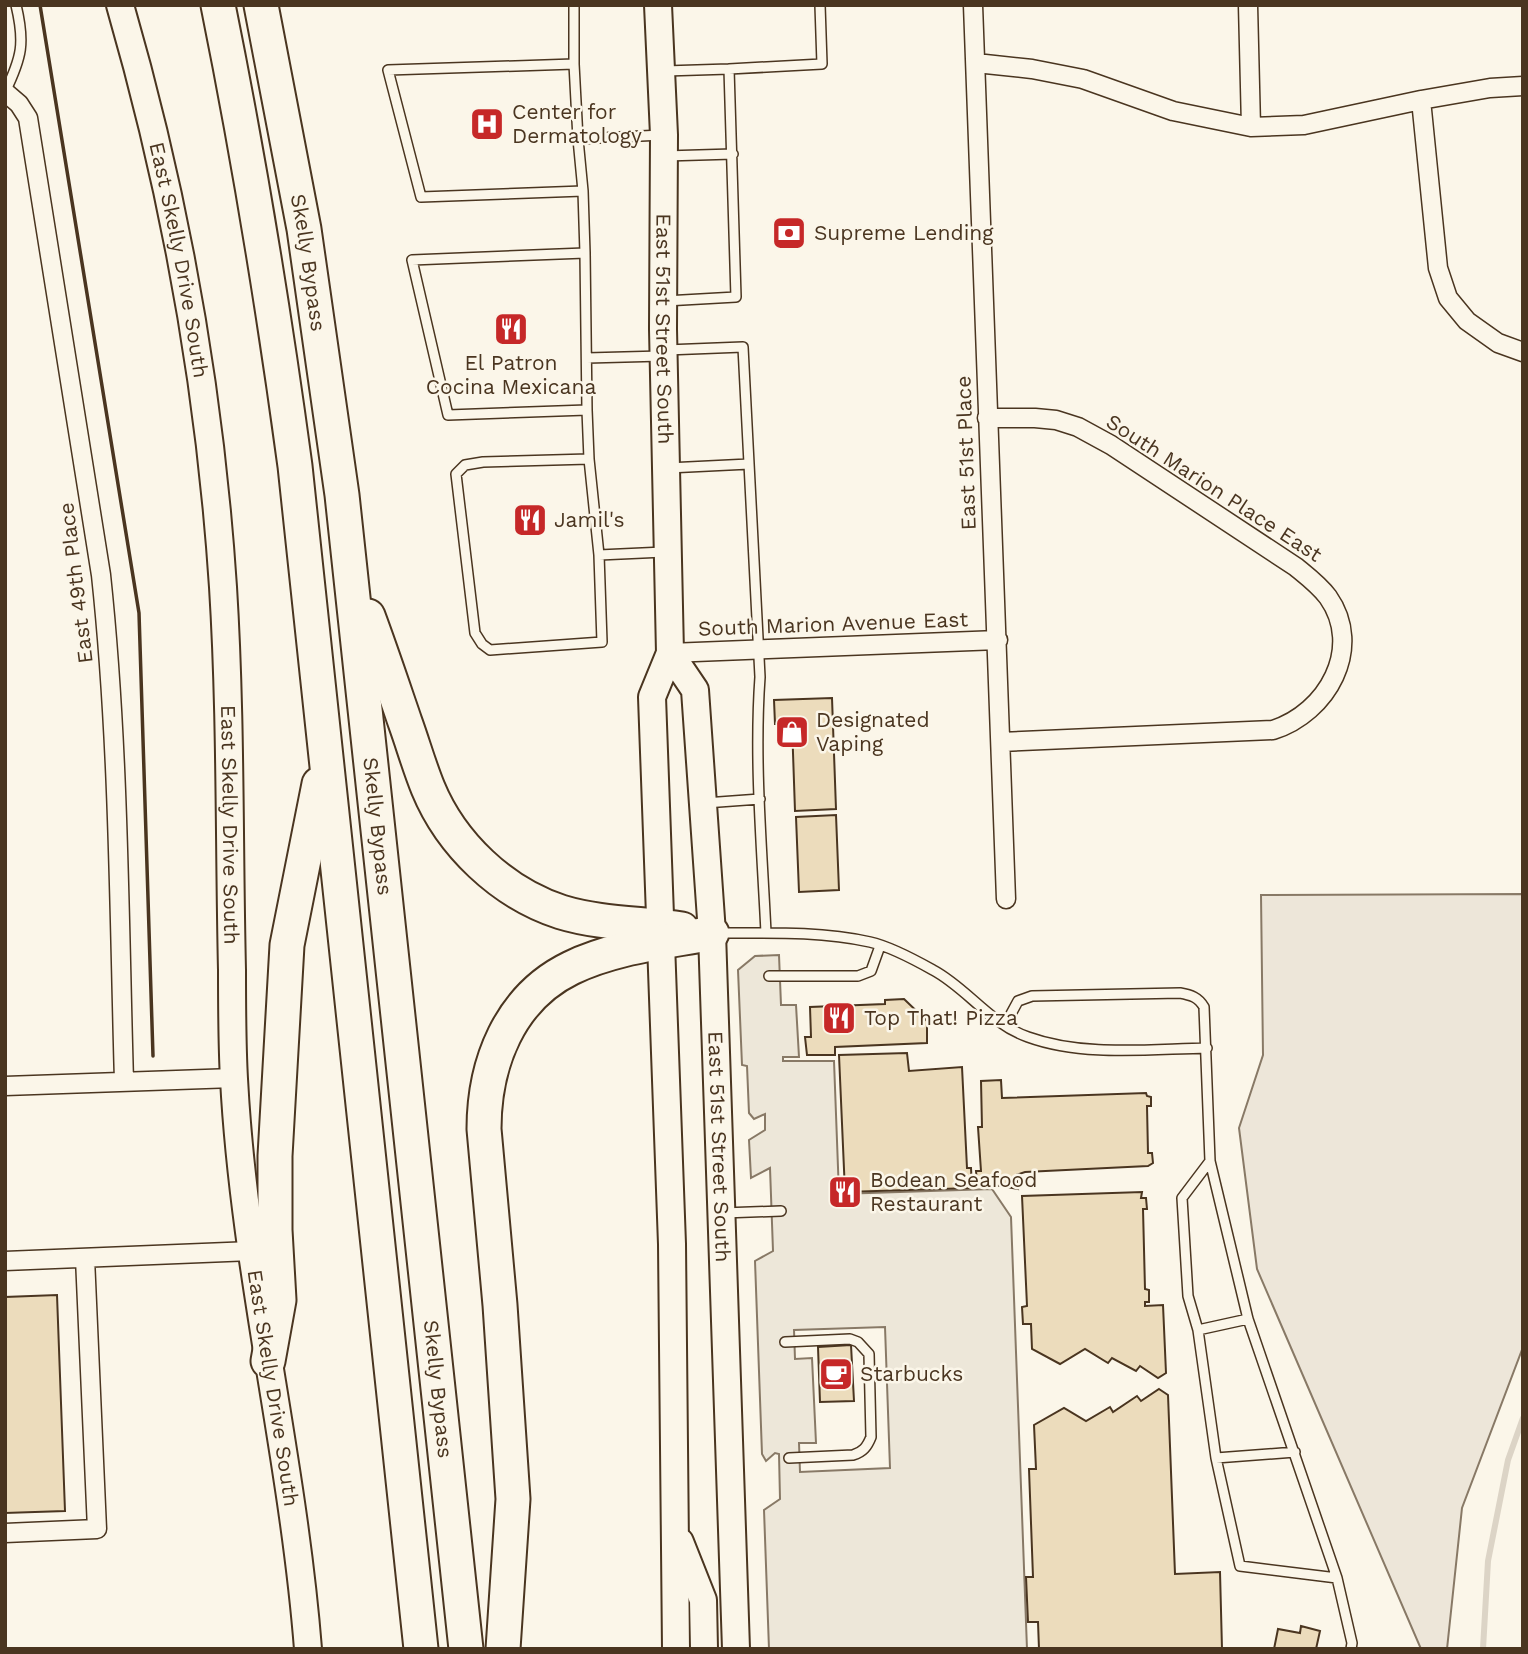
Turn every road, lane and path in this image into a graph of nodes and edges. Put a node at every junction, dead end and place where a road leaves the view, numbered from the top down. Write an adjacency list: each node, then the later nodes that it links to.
1 (16, 5): 15 (lane)
2 (120, 5): 50 (main road, East Skelly Drive South)
3 (218, 5): 39 (highway, Skelly Bypass)
4 (261, 5): 34 (highway, Skelly Bypass)
5 (574, 5): 11 (lane)
6 (658, 5): 13 (main road, East 51st Street South)
7 (820, 5): 12 (lane)
8 (973, 5): 10 (street, East 51st Place)
9 (1248, 5): 17 (street)
10 (975, 63): 17 (street); 28 (street, East 51st Place)
11 (574, 64): 18 (lane); 21 (lane)
12 (729, 69): 13 (lane); 20 (lane)
13 (661, 71): 19 (main road, East 51st Street South)
14 (1523, 86): 16 (street)
15 (5, 92): 51 (street, East 49th Place)
16 (1421, 100): 17 (street); 24 (street)
17 (1251, 127)
18 (578, 139): 19 (lane); 21 (lane)
19 (664, 145): 20 (lane); 23 (main road, East 51st Street South)
20 (733, 154): 23 (lane)
21 (583, 191): 22 (lane)
22 (585, 253): 26 (lane); 27 (lane)
23 (663, 301): 25 (main road, East 51st Street South)
24 (1523, 352)
25 (664, 353): 26 (lane); 30 (lane); 31 (main road, East 51st Street South)
26 (587, 358): 27 (lane)
27 (587, 410): 29 (lane)
28 (987, 418): 35 (street, East 51st Place); 38 (street, South Marion Place East)
29 (589, 459): 33 (lane); 33 (lane)
30 (749, 464): 31 (lane); 36 (lane)
31 (666, 468): 32 (main road, East 51st Street South)
32 (668, 552): 33 (lane); 37 (main road, East 51st Street South)
33 (599, 555)
34 (350, 562): 45 (highway); 71 (highway, Skelly Bypass)
35 (998, 640): 36 (street, South Marion Avenue East); 38 (street, East 51st Place)
36 (757, 649): 37 (street, South Marion Avenue East); 40 (lane)
37 (670, 653): 41 (main road, East 51st Street South); 45 (main road, East 51st Street South)
38 (1001, 742): 42 (street, East 51st Place)
39 (326, 751): 62 (highway); 70 (highway, Skelly Bypass)
40 (760, 800): 41 (lane); 44 (lane)
41 (703, 803): 43 (main road, East 51st Street South)
42 (1006, 899)
43 (712, 933): 44 (lane); 45 (highway); 55 (main road, East 51st Street South)
44 (766, 933): 46 (lane)
45 (661, 934): 66 (main road, East 51st Street South); 72 (highway)
46 (880, 946): 47 (lane); 48 (lane)
47 (768, 976)
48 (1005, 1026): 49 (lane); 49 (lane)
49 (1207, 1048): 53 (lane)
50 (234, 1078): 51 (street); 56 (main road, East Skelly Drive South)
51 (124, 1082): 52 (street)
52 (5, 1086)
53 (1210, 1161): 59 (lane); 60 (lane)
54 (781, 1211): 55 (lane)
55 (722, 1213): 75 (main road, East 51st Street South)
56 (252, 1251): 57 (street); 62 (main road, East Skelly Drive South)
57 (85, 1258): 58 (street); 67 (street)
58 (5, 1261)
59 (1248, 1319): 60 (lane); 63 (lane)
60 (1198, 1330): 65 (lane)
61 (785, 1342): 64 (lane)
62 (268, 1361): 69 (main road, East Skelly Drive South)
63 (1295, 1452): 65 (lane); 68 (lane)
64 (789, 1458)
65 (1216, 1458): 68 (lane)
66 (674, 1528): 73 (main road, East 51st Street South); 74 (main road)
67 (5, 1533)
68 (1337, 1578): 76 (lane)
69 (308, 1649)
70 (421, 1649)
71 (466, 1649)
72 (503, 1649)
73 (676, 1649)
74 (704, 1649)
75 (736, 1649)
76 (1351, 1649)

